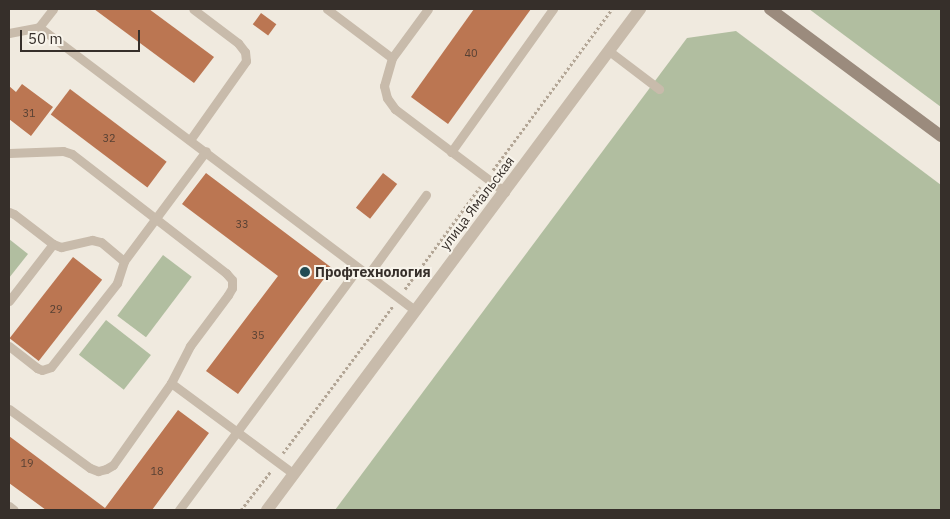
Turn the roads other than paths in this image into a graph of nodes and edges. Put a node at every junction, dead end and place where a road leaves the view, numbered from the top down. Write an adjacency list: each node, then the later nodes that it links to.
1 (53, 9): 8 (lane)
2 (193, 9): 14 (lane)
3 (327, 9): 11 (lane)
4 (428, 9): 11 (lane)
5 (553, 9): 16 (lane)
6 (640, 9): 10 (street, улица Ямальская)
7 (770, 9): 13 (main road)
8 (40, 27): 9 (lane); 14 (lane)
9 (9, 33)
10 (609, 51): 12 (lane); 18 (street, улица Ямальская)
11 (392, 58): 16 (lane)
12 (659, 89)
13 (941, 136)
14 (190, 140): 15 (lane)
15 (206, 152): 21 (lane); 24 (lane)
16 (451, 152): 18 (lane)
17 (9, 153): 21 (lane)
18 (505, 192): 27 (street, улица Ямальская)
19 (426, 195): 25 (lane)
20 (9, 212): 22 (lane)
21 (156, 219): 23 (lane); 29 (lane)
22 (53, 244): 23 (lane); 26 (lane)
23 (124, 261): 28 (lane)
24 (358, 268): 25 (lane); 31 (lane)
25 (368, 275): 27 (lane)
26 (9, 301)
27 (415, 310): 32 (street, улица Ямальская)
28 (9, 346)
29 (171, 383): 30 (lane); 31 (lane)
30 (9, 411)
31 (237, 431): 32 (lane); 35 (lane)
32 (294, 474): 36 (street, улица Ямальская)
33 (9, 506): 34 (lane)
34 (14, 510)
35 (178, 510)
36 (267, 510)

